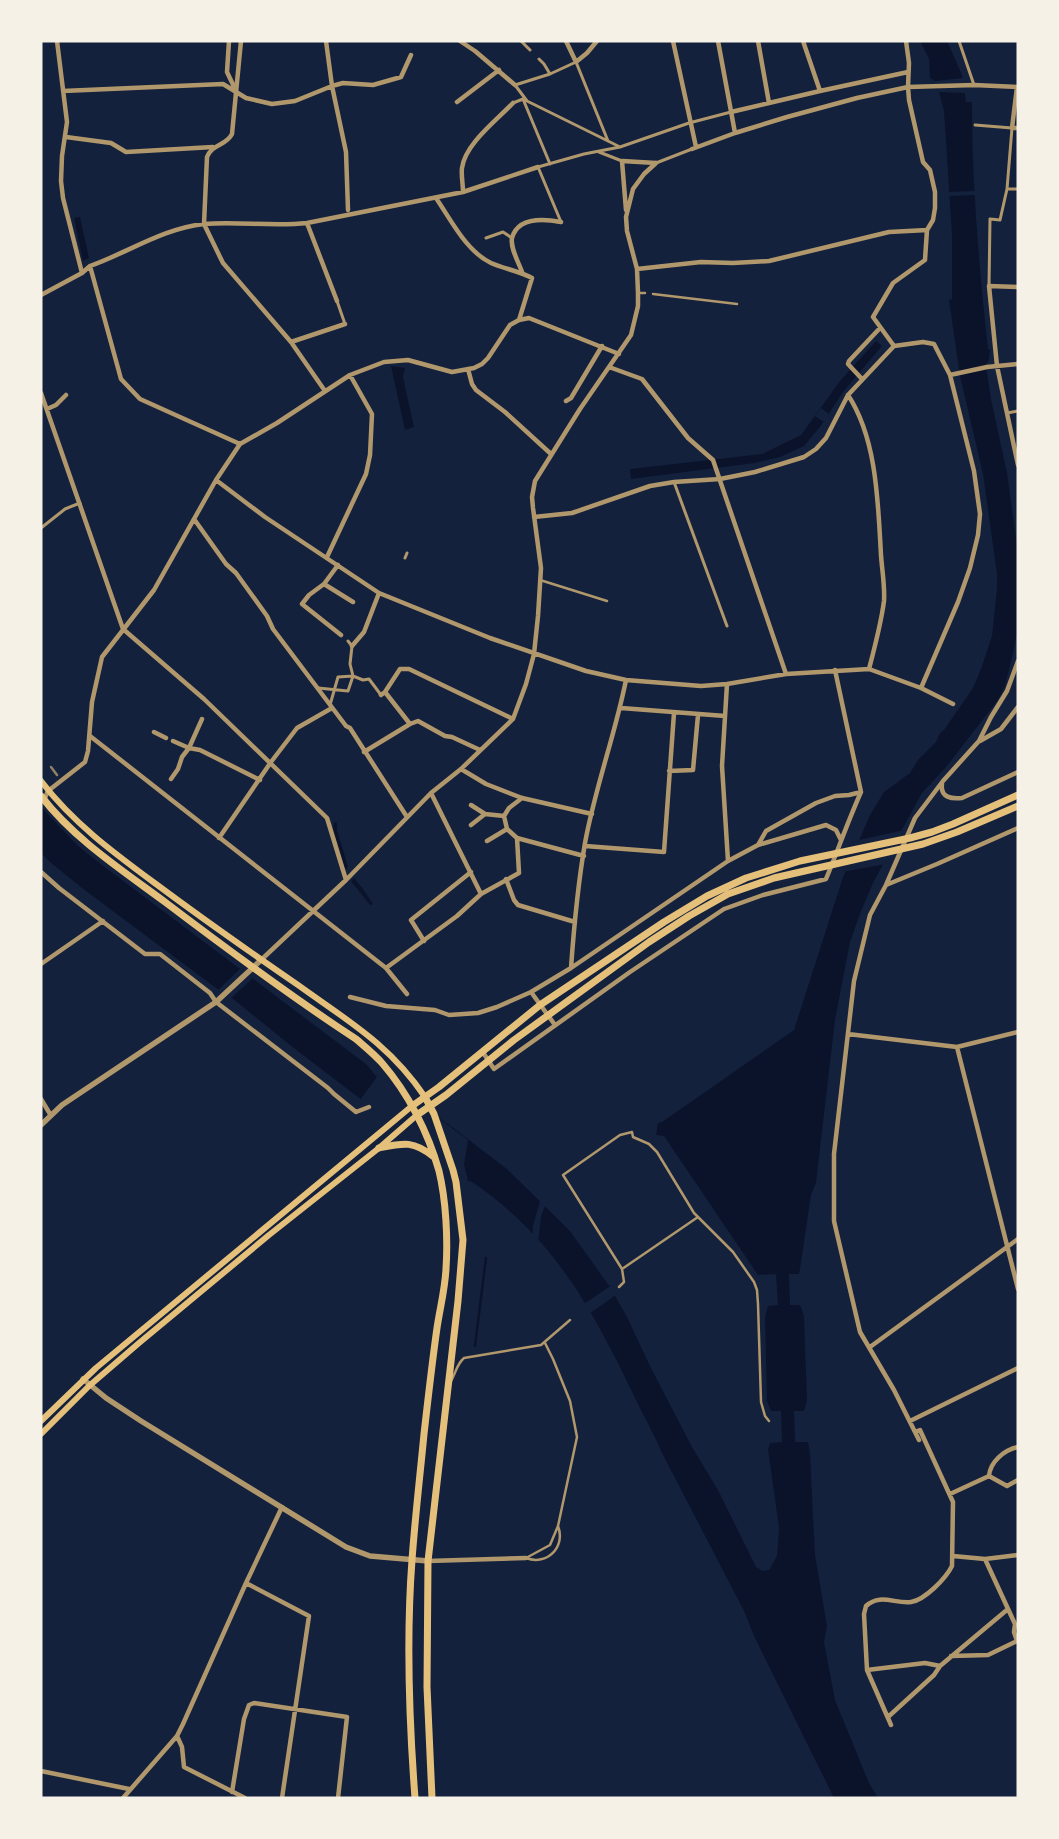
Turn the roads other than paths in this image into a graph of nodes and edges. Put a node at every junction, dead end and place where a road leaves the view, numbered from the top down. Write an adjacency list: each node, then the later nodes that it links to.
1 (57, 41): 27 (street)
2 (228, 41): 29 (street)
3 (241, 41): 29 (street)
4 (326, 41): 24 (street)
5 (460, 41): 19 (street)
6 (520, 41): 15 (street)
7 (566, 41): 18 (street)
8 (597, 41): 18 (street)
9 (673, 41): 35 (street)
10 (718, 41): 34 (street)
11 (758, 41): 32 (street)
12 (803, 41): 28 (street)
13 (906, 41): 20 (street)
14 (959, 41): 23 (street)
15 (530, 50)
16 (412, 55): 24 (street)
17 (539, 58): 21 (street)
18 (578, 60): 21 (street); 40 (street)
19 (499, 70): 22 (street); 31 (street)
20 (908, 70): 25 (street); 28 (street)
21 (550, 74): 22 (street)
22 (515, 85): 30 (street)
23 (974, 85): 25 (street); 26 (street)
24 (332, 86): 29 (street); 53 (street)
25 (908, 87): 38 (street); 58 (street)
26 (1017, 87): 37 (street)
27 (63, 91): 29 (street); 39 (street)
28 (820, 91): 32 (street)
29 (236, 92): 42 (street)
30 (523, 99): 33 (street); 40 (street); 47 (street)
31 (457, 102)
32 (769, 102): 34 (street)
33 (513, 104): 51 (street)
34 (732, 112): 35 (street); 38 (street)
35 (689, 123): 41 (street); 43 (street)
36 (975, 125): 37 (street)
37 (1015, 128): 50 (street)
38 (735, 133): 43 (street)
39 (66, 137): 42 (street); 64 (street)
40 (608, 141): 41 (street)
41 (620, 147): 44 (street)
42 (213, 148): 57 (street)
43 (694, 148): 46 (street)
44 (599, 152): 45 (street); 47 (street)
45 (622, 161): 46 (street); 54 (street)
46 (656, 163): 54 (street)
47 (550, 164): 48 (street)
48 (538, 167): 51 (street); 55 (street)
49 (1018, 188): 50 (street)
50 (1007, 189): 65 (street)
51 (463, 192): 52 (street)
52 (436, 198): 53 (street); 63 (street)
53 (348, 213): 56 (street)
54 (626, 217): 62 (street)
55 (561, 222): 60 (street)
56 (307, 223): 57 (street); 71 (street)
57 (204, 224): 61 (street); 76 (street)
58 (927, 230): 62 (street); 75 (street)
59 (486, 238): 60 (street)
60 (512, 238): 63 (street)
61 (90, 266): 64 (street); 95 (street)
62 (637, 269): 67 (street)
63 (522, 272): 73 (street)
64 (82, 273): 70 (street)
65 (989, 286): 66 (street); 81 (street)
66 (1018, 287)
67 (638, 293): 68 (lane); 79 (street)
68 (645, 293)
69 (653, 294): 72 (lane)
70 (41, 295)
71 (337, 302): 74 (street)
72 (737, 304)
73 (519, 320): 77 (street); 83 (street)
74 (345, 324): 76 (street)
75 (880, 328): 78 (street); 86 (street)
76 (291, 342): 87 (street)
77 (602, 346): 79 (street); 91 (street)
78 (894, 346): 85 (street); 86 (street)
79 (619, 354): 82 (street)
80 (1018, 364): 81 (street)
81 (997, 366): 85 (street); 94 (street)
82 (610, 367): 96 (street); 100 (street)
83 (468, 369): 84 (street); 96 (street)
84 (350, 375): 87 (street); 107 (street)
85 (950, 375): 129 (street)
86 (862, 379): 90 (street)
87 (325, 391): 95 (street)
88 (41, 393): 92 (street)
89 (66, 395): 92 (street)
90 (848, 395): 100 (street); 122 (street)
91 (566, 401)
92 (45, 408): 102 (street)
93 (1018, 412): 94 (street)
94 (1007, 413): 97 (street)
95 (240, 444): 99 (street)
96 (551, 454): 103 (street)
97 (1017, 459): 98 (street)
98 (1018, 466)
99 (216, 480): 104 (street); 107 (street)
100 (720, 480): 101 (street); 124 (street)
101 (674, 482): 103 (street); 115 (street)
102 (80, 503): 105 (street); 116 (street)
103 (534, 517): 110 (street)
104 (194, 520): 116 (street); 128 (street)
105 (41, 528)
106 (408, 553): 108 (street)
107 (326, 557): 109 (street)
108 (405, 558)
109 (338, 565): 111 (street); 112 (street)
110 (540, 580): 113 (lane); 120 (street)
111 (324, 584): 114 (street); 117 (street)
112 (379, 593): 119 (street); 120 (street)
113 (608, 601)
114 (353, 602)
115 (727, 626)
116 (123, 629): 132 (street); 145 (street)
117 (341, 635)
118 (348, 641): 119 (street)
119 (352, 646): 125 (street)
120 (534, 654): 126 (street); 142 (street)
121 (1018, 661): 148 (street)
122 (870, 669): 123 (street); 129 (street)
123 (835, 670): 124 (street); 161 (street)
124 (786, 674): 127 (street)
125 (353, 676): 130 (street); 130 (street); 131 (street)
126 (626, 680): 127 (street); 136 (street)
127 (727, 684): 140 (street)
128 (318, 688): 130 (street); 134 (street)
129 (921, 688): 133 (street)
130 (334, 690): 134 (street)
131 (383, 694): 142 (street); 143 (street)
132 (209, 704): 137 (street); 152 (street)
133 (954, 704)
134 (331, 707): 151 (street); 152 (street)
135 (1018, 707): 148 (street)
136 (621, 708): 138 (street); 169 (street)
137 (207, 709)
138 (674, 713): 139 (street); 154 (street)
139 (698, 715): 140 (street); 154 (street)
140 (725, 716): 182 (street)
141 (202, 719): 149 (street)
142 (513, 719): 150 (street)
143 (410, 724): 150 (street); 151 (street)
144 (154, 732): 146 (street)
145 (90, 736): 160 (street); 175 (street)
146 (166, 738)
147 (173, 741): 149 (street)
148 (979, 741): 159 (street)
149 (189, 748): 156 (street); 157 (street)
150 (480, 750): 153 (street)
151 (364, 752): 171 (street)
152 (271, 762): 157 (street); 186 (street)
153 (461, 769): 162 (street); 165 (street)
154 (669, 771): 180 (street)
155 (1018, 772): 159 (street)
156 (171, 779)
157 (260, 780): 175 (street)
158 (41, 781): 160 (main road)
159 (943, 781): 187 (street)
160 (48, 790): 164 (street); 193 (main road)
161 (861, 792): 177 (street); 179 (street)
162 (431, 793): 171 (street); 184 (street)
163 (1018, 795): 202 (main road)
164 (43, 798): 197 (main road)
165 (522, 798): 169 (street); 170 (street)
166 (471, 806): 168 (street)
167 (1018, 806): 203 (main road)
168 (486, 814): 170 (street); 172 (street)
169 (592, 814): 180 (street)
170 (504, 816): 174 (street)
171 (407, 817): 186 (street)
172 (471, 824)
173 (1018, 828): 187 (street)
174 (507, 829): 176 (street); 178 (street)
175 (219, 838): 189 (street)
176 (518, 838): 181 (street); 185 (street)
177 (841, 840): 179 (street); 203 (street)
178 (487, 842)
179 (758, 845): 182 (street)
180 (585, 846): 181 (street)
181 (584, 856): 191 (street)
182 (728, 861): 196 (street)
183 (41, 872): 190 (street)
184 (471, 872): 188 (street); 192 (street)
185 (506, 879): 188 (street); 191 (street)
186 (346, 880): 189 (street)
187 (886, 885): 205 (street)
188 (481, 894): 192 (street)
189 (313, 910): 193 (street); 195 (street)
190 (103, 921): 194 (street); 201 (street)
191 (574, 922): 196 (street)
192 (424, 941): 195 (street)
193 (261, 960): 197 (street); 209 (main road)
194 (41, 964)
195 (386, 968): 199 (street)
196 (570, 968): 198 (street)
197 (251, 970): 201 (street); 211 (main road)
198 (531, 992): 200 (street); 202 (street)
199 (407, 994)
200 (350, 998)
201 (216, 1002): 212 (street); 214 (street)
202 (540, 1005): 203 (street); 207 (main road)
203 (551, 1021): 208 (main road); 208 (street)
204 (1018, 1032): 206 (street)
205 (848, 1034): 206 (street); 227 (street)
206 (957, 1047): 221 (street)
207 (482, 1052): 208 (street); 209 (main road)
208 (488, 1060): 213 (main road)
209 (425, 1097): 211 (main road); 213 (main road)
210 (41, 1099): 214 (street)
211 (415, 1104): 215 (main road); 229 (main road)
212 (369, 1107)
213 (431, 1110): 215 (main road); 230 (main road)
214 (50, 1114): 216 (street)
215 (416, 1115): 217 (main road); 218 (main road)
216 (41, 1125)
217 (379, 1148): 218 (main road); 231 (main road)
218 (434, 1156): 248 (main road)
219 (698, 1217): 222 (lane); 222 (lane); 233 (lane)
220 (1018, 1239): 221 (street)
221 (1008, 1246): 224 (street); 227 (street)
222 (622, 1269): 223 (lane)
223 (619, 1287)
224 (1018, 1289)
225 (570, 1320): 226 (lane)
226 (545, 1343): 230 (lane); 243 (lane)
227 (870, 1347): 234 (street)
228 (1018, 1368): 234 (street)
229 (83, 1379): 231 (street); 232 (main road)
230 (449, 1382): 249 (main road)
231 (89, 1386): 236 (main road); 242 (street)
232 (41, 1421)
233 (769, 1421)
234 (910, 1421): 235 (street)
235 (915, 1432): 237 (street); 241 (street)
236 (41, 1434)
237 (919, 1440)
238 (1018, 1447): 239 (street)
239 (989, 1476): 240 (street); 241 (street)
240 (1018, 1480)
241 (950, 1494): 245 (street)
242 (282, 1507): 248 (street); 250 (street)
243 (558, 1526): 246 (lane); 246 (lane)
244 (1018, 1555): 247 (street)
245 (953, 1556): 247 (street); 255 (street)
246 (526, 1558): 249 (street)
247 (985, 1559): 251 (street)
248 (412, 1561): 249 (street); 267 (main road)
249 (428, 1561): 268 (main road)
250 (246, 1583): 256 (street); 259 (street)
251 (1008, 1609): 252 (street); 253 (street)
252 (1016, 1624): 253 (street)
253 (950, 1656): 254 (street)
254 (940, 1666): 255 (street); 257 (street)
255 (867, 1670): 257 (street)
256 (296, 1709): 262 (street); 265 (street); 266 (street)
257 (888, 1717): 258 (street)
258 (891, 1725)
259 (177, 1736): 261 (street); 262 (street)
260 (41, 1771): 261 (street)
261 (129, 1789): 263 (street)
262 (232, 1792): 264 (street)
263 (123, 1798)
264 (245, 1798)
265 (282, 1798)
266 (338, 1798)
267 (414, 1798)
268 (432, 1798)

